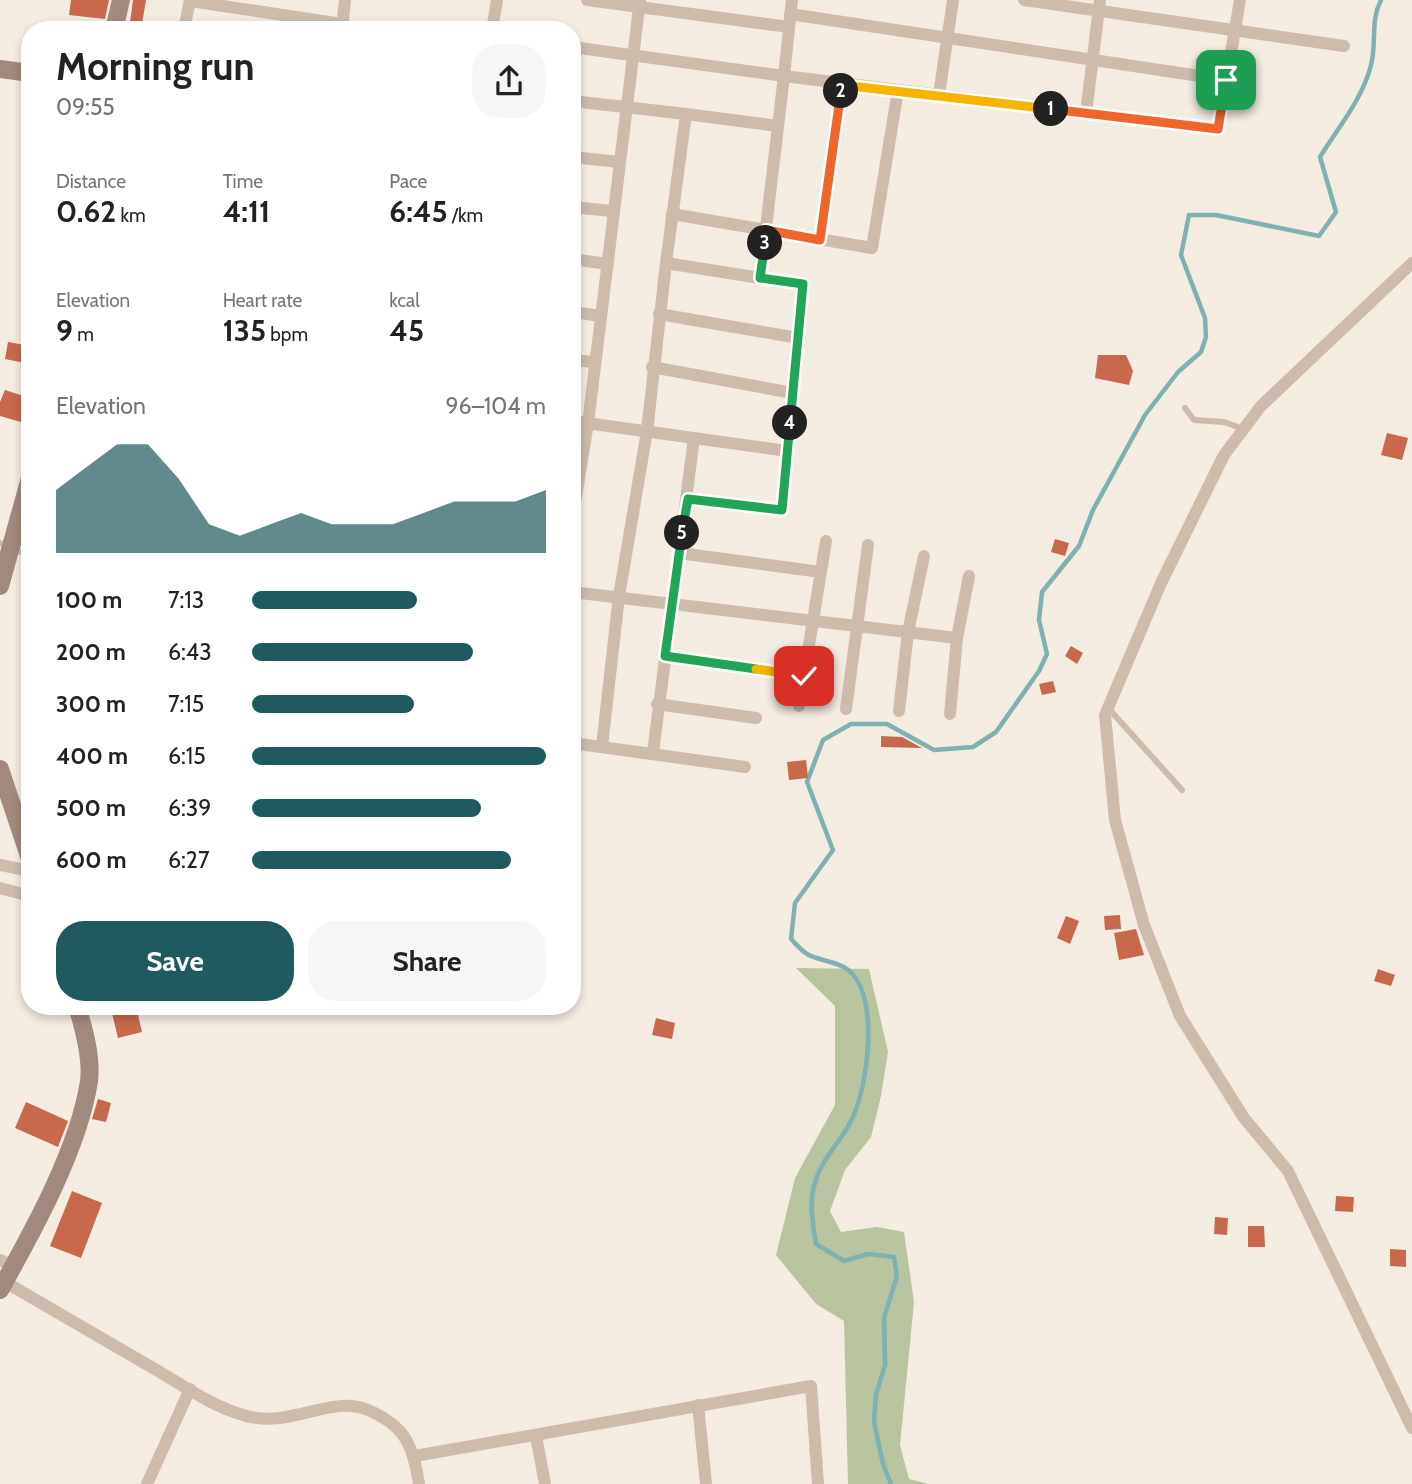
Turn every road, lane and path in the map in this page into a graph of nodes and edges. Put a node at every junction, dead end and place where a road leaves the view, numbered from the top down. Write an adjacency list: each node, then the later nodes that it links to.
1 (121, 0): 13 (street)
2 (345, 0): 16 (street)
3 (497, 0): 17 (street)
4 (587, 0): 10 (street)
5 (792, 0): 12 (street)
6 (953, 0): 20 (street)
7 (1024, 0): 11 (street)
8 (1240, 0): 19 (street)
9 (190, 1): 14 (street); 15 (street)
10 (639, 4): 18 (street); 23 (street)
11 (1099, 6): 19 (street); 24 (street)
12 (790, 14): 18 (street); 20 (street)
13 (116, 21)
14 (186, 21)
15 (307, 21)
16 (343, 21)
17 (494, 21)
18 (789, 27): 27 (street)
19 (1235, 32): 21 (street); 28 (street)
20 (948, 40): 24 (street); 31 (street)
21 (1344, 46)
22 (581, 48): 23 (street)
23 (631, 54): 27 (street); 33 (street)
24 (1092, 61): 28 (street); 34 (street)
25 (1, 73): 26 (street)
26 (21, 73)
27 (784, 76): 29 (street); 36 (street)
28 (1226, 80): 34 (street)
29 (842, 85): 30 (street); 43 (street)
30 (898, 90): 31 (street); 43 (street)
31 (939, 95): 34 (street)
32 (581, 102): 33 (street)
33 (628, 107): 35 (street); 38 (street)
34 (1086, 113)
35 (686, 114): 36 (street); 41 (street)
36 (778, 125): 42 (street)
37 (581, 158): 38 (street)
38 (619, 162): 40 (street)
39 (581, 208): 40 (street)
40 (612, 211): 47 (street)
41 (672, 214): 42 (street); 46 (street)
42 (766, 230): 43 (street); 48 (street)
43 (820, 240)
44 (581, 260): 47 (street)
45 (1412, 262): 60 (street)
46 (666, 263): 48 (street); 50 (street)
47 (608, 264): 51 (street)
48 (760, 278): 52 (street)
49 (581, 313): 51 (street)
50 (659, 314): 52 (street); 55 (street)
51 (601, 316): 54 (street)
52 (798, 338): 56 (street)
53 (581, 361): 54 (street)
54 (594, 362): 59 (street)
55 (652, 368): 56 (street); 61 (street)
56 (793, 393): 63 (street)
57 (1185, 408): 60 (lane)
58 (581, 422): 59 (street)
59 (588, 423): 61 (street); 64 (street)
60 (1243, 429): 86 (street)
61 (647, 431): 62 (street); 76 (street)
62 (694, 438): 63 (street); 65 (street)
63 (787, 451): 65 (street)
64 (581, 466)
65 (688, 499): 70 (street)
66 (21, 502): 69 (street)
67 (826, 541): 72 (street)
68 (868, 545): 79 (street)
69 (5, 546): 74 (street)
70 (679, 553): 72 (street); 77 (street)
71 (924, 556): 80 (street)
72 (821, 572): 78 (street)
73 (969, 576): 81 (street)
74 (0, 586)
75 (581, 593): 76 (street)
76 (619, 596): 77 (street); 92 (street)
77 (674, 603): 78 (street); 82 (street)
78 (813, 620): 79 (street); 83 (street)
79 (859, 626): 80 (street); 87 (street)
80 (908, 632): 81 (street); 88 (street)
81 (957, 638): 89 (street)
82 (665, 656): 83 (street); 84 (street)
83 (804, 676): 85 (street)
84 (657, 704): 90 (street); 93 (street)
85 (799, 706)
86 (1108, 708): 96 (lane); 106 (street)
87 (846, 709)
88 (899, 711)
89 (950, 714)
90 (756, 718)
91 (581, 744): 92 (street)
92 (602, 746): 93 (street)
93 (653, 752): 94 (street)
94 (745, 767)
95 (0, 769): 97 (street)
96 (1182, 790)
97 (21, 832)
98 (0, 865): 99 (street)
99 (21, 869)
100 (0, 888): 101 (street)
101 (21, 894)
102 (80, 1015): 103 (street)
103 (5, 1274): 104 (street)
104 (190, 1389): 108 (street); 109 (street)
105 (698, 1405): 107 (street); 112 (street); 113 (street)
106 (1412, 1428)
107 (536, 1436): 108 (street); 111 (street)
108 (415, 1455): 110 (street)
109 (147, 1484)
110 (419, 1484)
111 (545, 1484)
112 (706, 1484)
113 (818, 1484)

